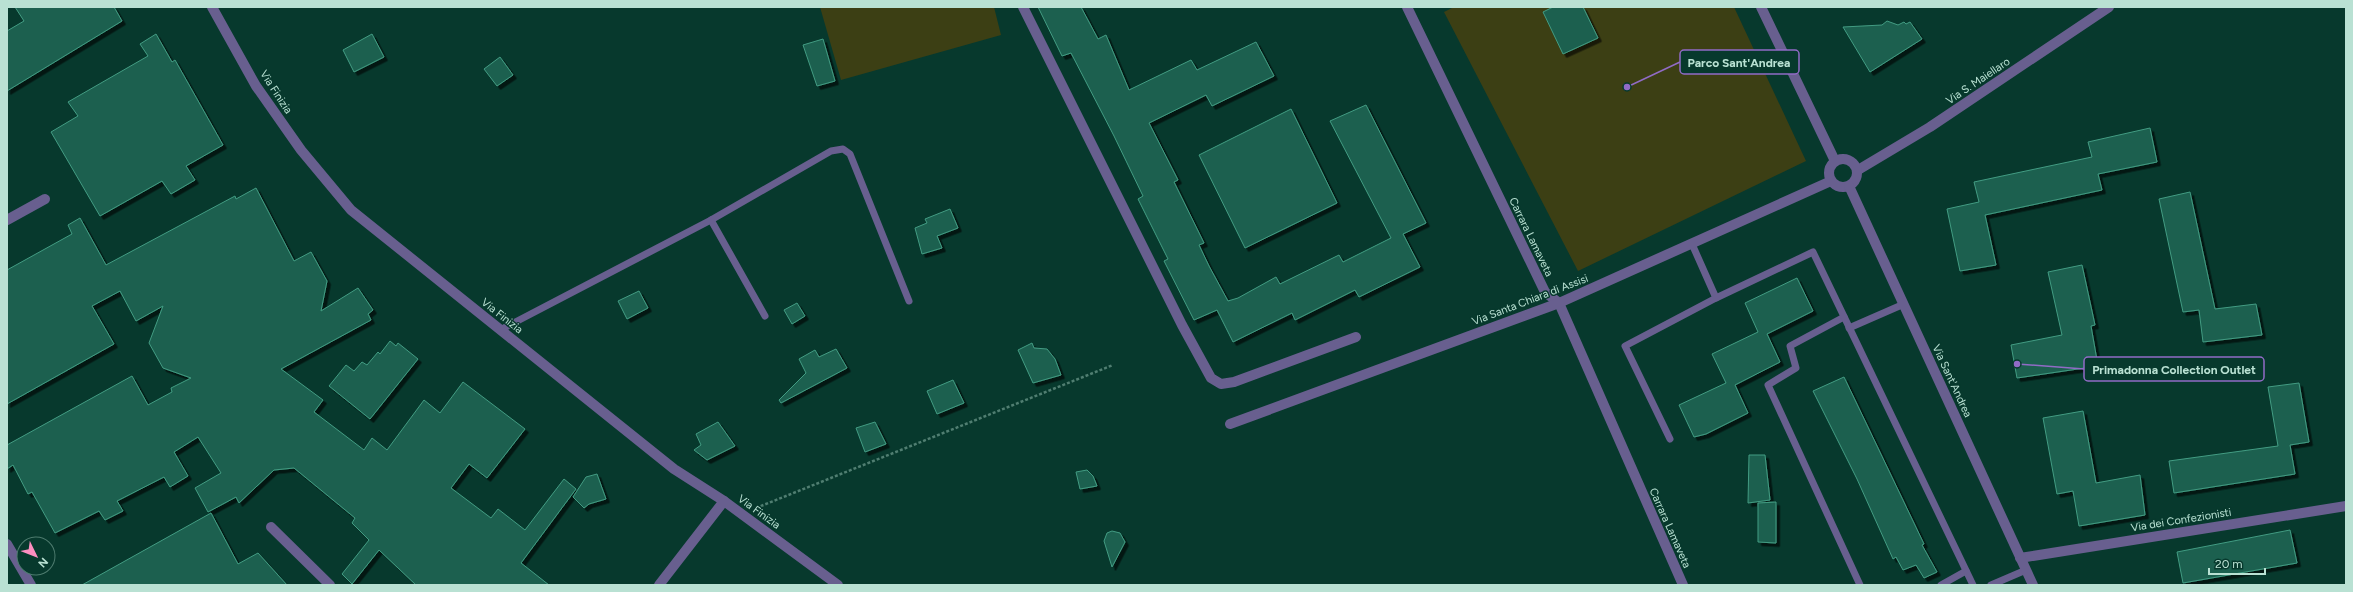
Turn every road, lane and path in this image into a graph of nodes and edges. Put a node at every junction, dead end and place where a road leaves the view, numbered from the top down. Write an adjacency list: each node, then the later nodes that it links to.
1 (212, 7): 21 (street, Via Finizia)
2 (1023, 7): 22 (street)
3 (1407, 7): 16 (street, Carrara Lamaveta)
4 (1761, 7): 6 (street)
5 (2109, 7): 7 (street, Via S. Maiellaro)
6 (1835, 161): 7 (street); 8 (street)
7 (1858, 170): 9 (street)
8 (1831, 180): 9 (street); 13 (street, Via Santa Chiara di Assisi)
9 (1850, 186): 17 (street, Via Sant'Andrea)
10 (44, 199): 11 (street)
11 (7, 220)
12 (711, 220): 15 (lane); 18 (lane); 21 (lane)
13 (1692, 244): 14 (lane); 16 (street, Via Santa Chiara di Assisi)
14 (1716, 298): 19 (lane); 25 (lane)
15 (909, 301)
16 (1559, 303): 24 (street, Via Santa Chiara di Assisi); 38 (street, Carrara Lamaveta)
17 (1904, 304): 20 (lane); 31 (street, Via Sant'Andrea)
18 (765, 316)
19 (1844, 317): 20 (lane); 39 (lane)
20 (1849, 328): 33 (lane)
21 (500, 330): 26 (street, Via Finizia)
22 (1356, 337)
23 (1113, 364): 28 (path)
24 (1230, 424)
25 (1670, 439)
26 (724, 501): 28 (street, Via Finizia); 36 (street)
27 (2346, 506): 31 (street, Via dei Confezionisti)
28 (741, 514): 37 (street, Via Finizia)
29 (271, 527): 35 (street)
30 (7, 544): 34 (street)
31 (2020, 558): 32 (street, Via Sant'Andrea)
32 (2026, 570): 42 (lane); 43 (street, Via Sant'Andrea)
33 (1966, 571): 40 (lane); 41 (lane)
34 (31, 585)
35 (330, 585)
36 (659, 585)
37 (838, 585)
38 (1683, 585)
39 (1860, 585)
40 (1941, 585)
41 (1973, 585)
42 (1991, 585)
43 (2033, 585)

